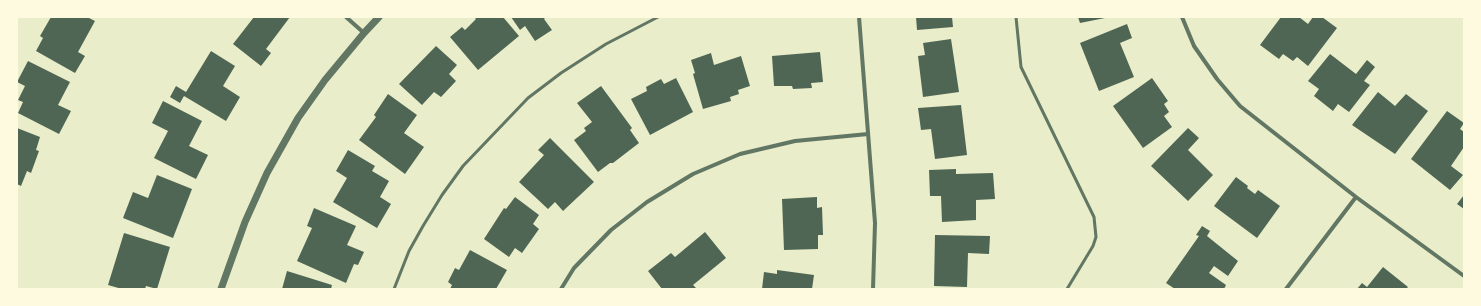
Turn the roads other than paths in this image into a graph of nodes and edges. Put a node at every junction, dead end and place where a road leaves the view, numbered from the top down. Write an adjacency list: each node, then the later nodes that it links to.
1 (346, 17): 7 (street)
2 (379, 17): 7 (street)
3 (658, 17): 12 (lane)
4 (859, 17): 8 (street)
5 (1016, 17): 15 (lane)
6 (1182, 17): 9 (street)
7 (364, 33): 11 (street)
8 (868, 134): 13 (street); 14 (street)
9 (1356, 197): 10 (street); 16 (street)
10 (1464, 276)
11 (221, 289)
12 (394, 289)
13 (561, 289)
14 (873, 289)
15 (1067, 289)
16 (1286, 289)

